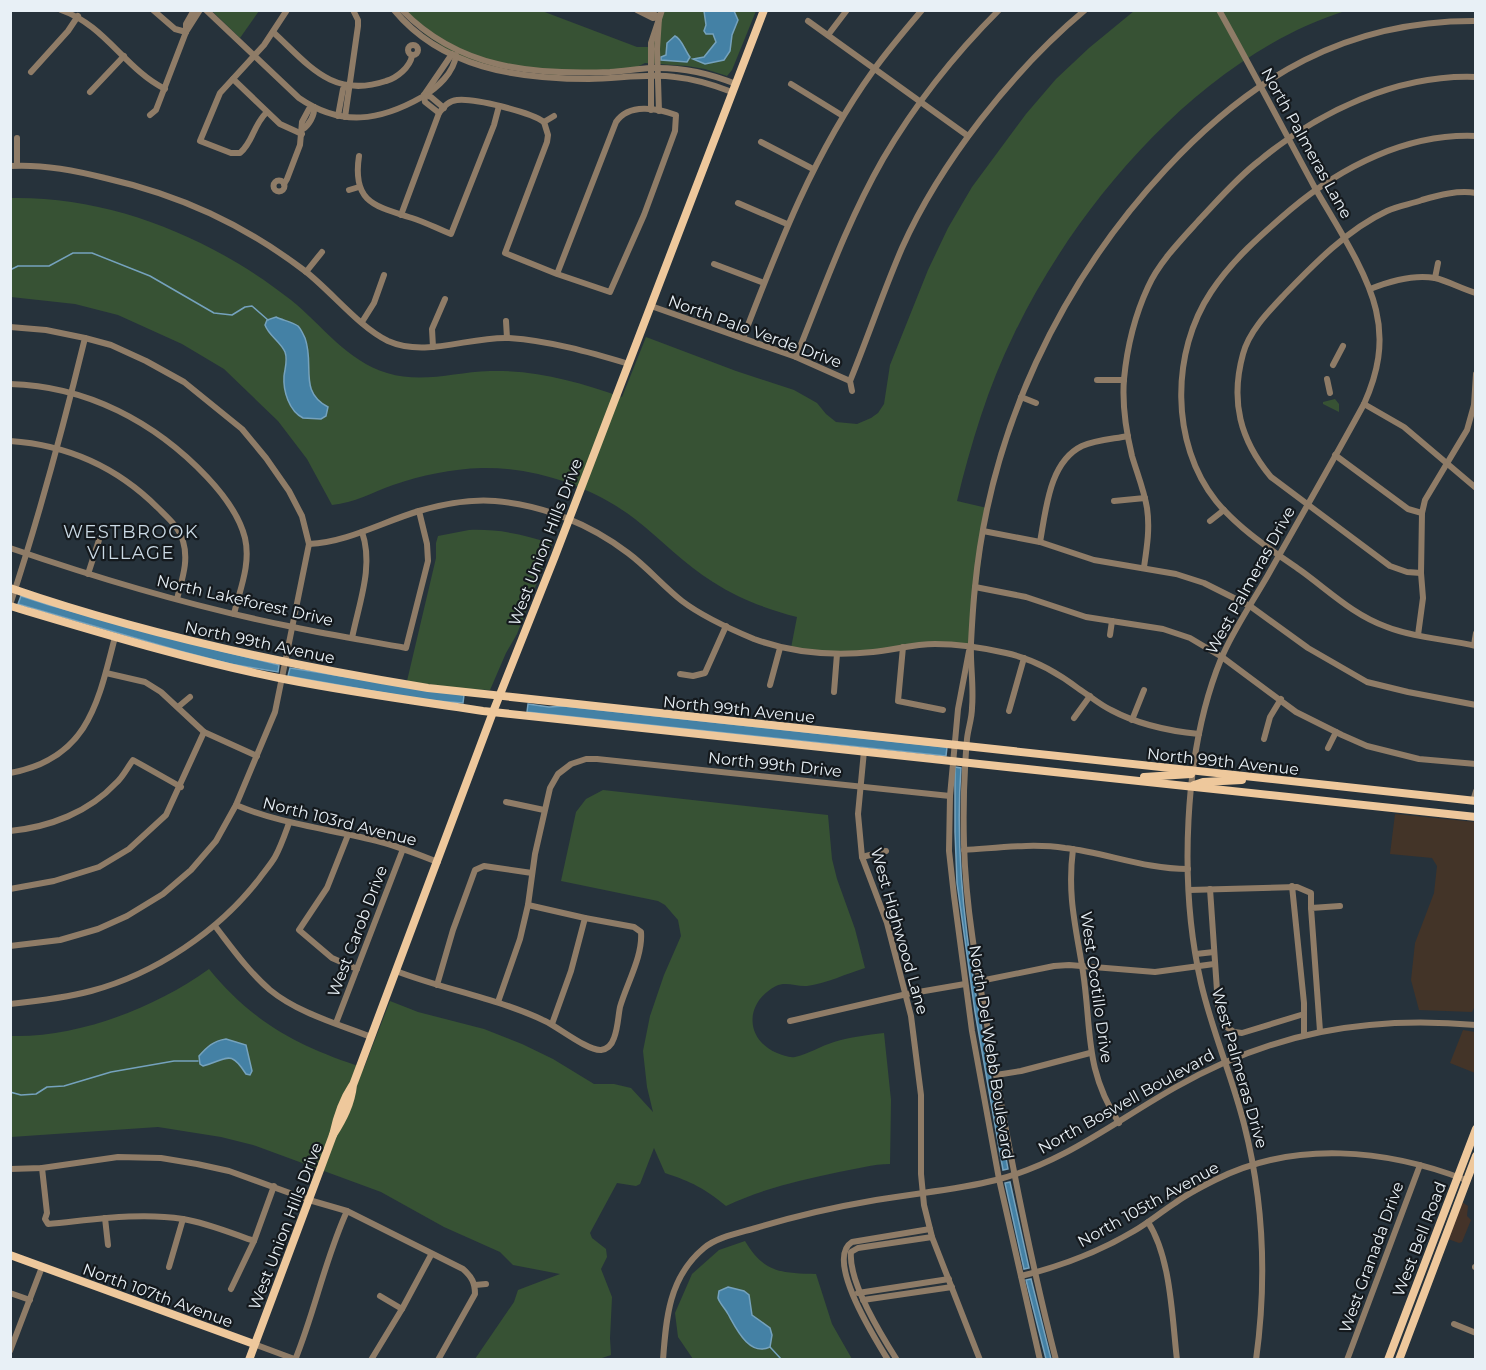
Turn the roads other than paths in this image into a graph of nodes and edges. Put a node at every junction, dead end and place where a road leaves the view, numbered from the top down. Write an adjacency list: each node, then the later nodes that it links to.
1 (61, 10): 18 (street)
2 (153, 10): 21 (street)
3 (194, 10): 21 (street)
4 (200, 10): 21 (street)
5 (206, 10): 26 (street)
6 (287, 10): 22 (street)
7 (353, 10): 36 (street)
8 (393, 10): 24 (street)
9 (402, 10): 24 (street)
10 (764, 10): 34 (main road, West Union Hills Drive)
11 (847, 10): 23 (street)
12 (922, 10): 28 (street)
13 (999, 10): 42 (street)
14 (1085, 10): 55 (street)
15 (1219, 10): 37 (street, North Palmeras Lane)
16 (641, 11): 17 (street)
17 (660, 14): 29 (street)
18 (78, 16): 25 (street); 30 (street)
19 (808, 21): 23 (street)
20 (1476, 21): 37 (street)
21 (186, 32): 38 (street)
22 (273, 32): 26 (street); 36 (street)
23 (828, 35): 28 (street)
24 (454, 55): 29 (street); 31 (street); 41 (street)
25 (124, 56): 38 (street); 39 (street)
26 (254, 56): 33 (street); 44 (street)
27 (412, 56): 36 (street)
28 (874, 68): 42 (street); 52 (street)
29 (655, 71): 31 (street); 34 (street); 40 (street); 47 (street)
30 (31, 72)
31 (650, 76): 45 (street)
32 (1476, 77): 58 (street)
33 (232, 79): 48 (street); 48 (street)
34 (736, 84): 40 (main road, West Union Hills Drive)
35 (791, 84): 52 (street)
36 (348, 85): 50 (street)
37 (1260, 85): 58 (street, North Palmeras Lane); 104 (street)
38 (165, 89): 49 (street)
39 (90, 92)
40 (732, 92): 83 (main road, West Union Hills Drive)
41 (424, 95): 46 (street); 50 (street)
42 (921, 103): 55 (street); 92 (street)
43 (499, 106): 46 (street); 53 (street); 69 (street)
44 (314, 107): 50 (street); 54 (street)
45 (651, 110): 47 (street); 76 (street)
46 (441, 111): 69 (street)
47 (658, 111): 76 (street)
48 (266, 113): 54 (street)
49 (150, 115)
50 (342, 116)
51 (554, 116): 53 (street)
52 (843, 116): 62 (street)
53 (544, 122): 76 (street)
54 (303, 132): 63 (street)
55 (968, 136): 99 (street)
56 (1476, 136): 65 (street)
57 (17, 138): 61 (street)
58 (1288, 138): 65 (street, North Palmeras Lane); 98 (street)
59 (761, 142): 62 (street)
60 (359, 156): 64 (street)
61 (14, 166): 75 (street)
62 (813, 169): 70 (street)
63 (284, 184)
64 (359, 187): 66 (street); 69 (street)
65 (1316, 189): 71 (street, North Palmeras Lane); 116 (street)
66 (349, 190)
67 (1476, 193): 71 (street)
68 (738, 203): 70 (street)
69 (401, 215)
70 (787, 224): 79 (street)
71 (1344, 238): 80 (street, North Palmeras Lane); 115 (street)
72 (322, 252): 75 (street)
73 (1438, 263): 78 (street)
74 (714, 264): 79 (street)
75 (306, 272): 85 (street)
76 (557, 274)
77 (384, 275): 85 (street)
78 (1435, 278): 80 (street); 81 (street)
79 (764, 283): 89 (street)
80 (1370, 289): 106 (street, West Palmeras Drive)
81 (1476, 293)
82 (445, 299): 91 (street)
83 (651, 306): 89 (street, North Palo Verde Drive); 93 (main road, West Union Hills Drive)
84 (506, 321): 88 (street)
85 (362, 322): 91 (street)
86 (10, 327): 87 (street)
87 (85, 338): 102 (street); 125 (street)
88 (507, 338): 91 (street); 93 (street)
89 (743, 338): 92 (street, North Palo Verde Drive)
90 (1343, 346): 94 (street)
91 (433, 347)
92 (796, 357): 99 (street, North Palo Verde Drive)
93 (629, 364): 119 (main road, West Union Hills Drive)
94 (1333, 365)
95 (1476, 374): 111 (street)
96 (1327, 379): 103 (street)
97 (1097, 380): 98 (street)
98 (1124, 380): 107 (street)
99 (850, 381): 101 (street)
100 (10, 384): 102 (street)
101 (852, 391)
102 (72, 392): 109 (street); 137 (street)
103 (1330, 393)
104 (1021, 397): 105 (street); 121 (street)
105 (1036, 403)
106 (1364, 404): 110 (street, West Palmeras Drive); 111 (street)
107 (1128, 436): 113 (street); 124 (street)
108 (10, 441): 109 (street)
109 (57, 450): 127 (street); 134 (street)
110 (1335, 455): 115 (street, West Palmeras Drive); 118 (street)
111 (1448, 463): 112 (street); 118 (street)
112 (1476, 488)
113 (1145, 498): 114 (street); 129 (street)
114 (1114, 501)
115 (1307, 505): 128 (street, West Palmeras Drive); 130 (street)
116 (1224, 510): 120 (street); 128 (street)
117 (419, 511): 119 (street); 122 (street); 145 (street, North Lakeforest Drive)
118 (1422, 513): 130 (street)
119 (568, 519): 139 (street); 160 (main road, West Union Hills Drive)
120 (1210, 521)
121 (983, 531): 124 (street); 132 (street)
122 (362, 532): 125 (street); 145 (street)
123 (99, 540): 131 (street)
124 (1040, 542): 129 (street)
125 (309, 544): 140 (street)
126 (10, 548): 127 (street, North Lakeforest Drive)
127 (27, 554): 131 (street, North Lakeforest Drive); 133 (street)
128 (1279, 555): 136 (street, West Palmeras Drive); 143 (street)
129 (1144, 567): 136 (street)
130 (1421, 573): 143 (street)
131 (88, 574): 134 (street, North Lakeforest Drive)
132 (975, 587): 138 (street); 149 (street)
133 (13, 589): 135 (street); 153 (main road, North 99th Avenue)
134 (177, 599): 137 (street, North Lakeforest Drive)
135 (10, 605): 144 (main road, North 99th Avenue)
136 (1250, 606): 151 (street, West Palmeras Drive); 164 (street)
137 (234, 614): 140 (street, North Lakeforest Drive)
138 (1112, 621): 142 (street); 151 (street)
139 (726, 626): 148 (street); 155 (street)
140 (293, 627): 145 (street, North Lakeforest Drive); 153 (street)
141 (1476, 633): 146 (street)
142 (1110, 635)
143 (1418, 635): 146 (street)
144 (115, 637): 154 (street); 156 (main road, North 99th Avenue)
145 (352, 638)
146 (1475, 645)
147 (903, 647): 149 (street); 150 (street); 166 (street)
148 (780, 648): 150 (street); 157 (street)
149 (971, 648): 152 (street); 175 (street, North Del Webb Boulevard); 176 (street, North Del Webb Boulevard)
150 (837, 654): 159 (street)
151 (1222, 657): 163 (street); 173 (street, West Palmeras Drive)
152 (1024, 658): 161 (street); 167 (street)
153 (286, 663): 156 (street); 160 (main road, North 99th Avenue)
154 (106, 674): 165 (street); 184 (street)
155 (680, 674)
156 (282, 679): 168 (main road, North 99th Avenue); 179 (street)
157 (770, 685)
158 (1144, 690): 170 (street)
159 (834, 692)
160 (499, 696): 168 (main road, West Union Hills Drive); 175 (main road, North 99th Avenue)
161 (1090, 696): 169 (street); 170 (street)
162 (190, 697): 165 (street)
163 (1281, 699): 172 (street); 174 (street)
164 (1476, 705)
165 (178, 707): 171 (street)
166 (942, 710)
167 (1009, 711)
168 (493, 712): 178 (main road, North 99th Avenue); 205 (main road, West Union Hills Drive)
169 (1074, 718)
170 (1132, 720): 173 (street)
171 (204, 732): 179 (street); 188 (street)
172 (1336, 732): 177 (street); 182 (street)
173 (1199, 734): 183 (street, West Palmeras Drive)
174 (1264, 739)
175 (954, 746): 176 (main road, North 99th Avenue); 180 (street, North Del Webb Boulevard)
176 (967, 747): 181 (street, North Del Webb Boulevard); 183 (main road, North 99th Avenue)
177 (1328, 748)
178 (864, 752): 180 (main road, North 99th Avenue); 189 (street, West Highwood Lane)
179 (257, 756): 194 (street)
180 (952, 761): 181 (main road, North 99th Avenue); 191 (street, North Del Webb Boulevard)
181 (966, 762): 185 (main road, North 99th Avenue); 202 (street, North Del Webb Boulevard)
182 (1476, 764)
183 (1194, 771): 185 (main road); 186 (main road, North 99th Avenue); 187 (street, West Palmeras Drive)
184 (10, 773)
185 (1121, 778): 187 (main road, North 99th Avenue)
186 (1261, 778): 187 (main road); 192 (main road, North 99th Avenue)
187 (1192, 786): 196 (main road, North 99th Avenue); 206 (street, West Palmeras Drive)
188 (181, 787): 198 (street); 209 (street)
189 (860, 787): 191 (street, North 99th Drive); 195 (street, North 99th Drive); 204 (street, West Highwood Lane)
190 (1476, 791): 192 (street)
191 (950, 796): 226 (street, North Del Webb Boulevard)
192 (1474, 801)
193 (506, 802): 195 (street)
194 (236, 805): 197 (street, North 103rd Avenue); 217 (street)
195 (544, 810): 207 (street, North 99th Drive)
196 (1476, 818)
197 (289, 823): 199 (street, North 103rd Avenue); 216 (street)
198 (10, 831)
199 (348, 835): 200 (street, North 103rd Avenue); 223 (street)
200 (403, 849): 205 (street, North 103rd Avenue); 223 (street, West Carob Drive)
201 (1073, 849): 202 (street); 206 (street); 222 (street, West Ocotillo Drive)
202 (964, 850): 225 (street, North Del Webb Boulevard)
203 (886, 851): 204 (street)
204 (862, 857): 228 (street, West Highwood Lane)
205 (438, 862): 224 (main road, West Union Hills Drive)
206 (1188, 869): 211 (street, West Palmeras Drive)
207 (532, 873): 212 (street, North 99th Drive); 227 (street)
208 (1292, 886): 210 (street); 214 (street); 231 (street)
209 (10, 888)
210 (1210, 889): 211 (street); 218 (street)
211 (1189, 890): 219 (street, West Palmeras Drive)
212 (528, 905): 215 (street); 229 (street, North 99th Drive)
213 (1340, 906): 214 (street)
214 (1311, 908): 236 (street)
215 (585, 918): 234 (street); 234 (street)
216 (215, 926): 230 (street); 233 (street)
217 (10, 946)
218 (1214, 952): 219 (street); 220 (street)
219 (1196, 954): 221 (street, West Palmeras Drive)
220 (1214, 964): 221 (street); 231 (street)
221 (1197, 965): 222 (street); 240 (street, West Palmeras Drive)
222 (1082, 966): 225 (street); 239 (street, West Ocotillo Drive)
223 (357, 969): 233 (street, West Carob Drive)
224 (396, 971): 227 (street); 238 (main road, West Union Hills Drive)
225 (980, 981): 241 (street, North Del Webb Boulevard)
226 (965, 984): 228 (street); 251 (street, North Del Webb Boulevard)
227 (437, 985): 229 (street)
228 (907, 994): 232 (street); 254 (street, West Highwood Lane)
229 (498, 1002): 234 (street)
230 (10, 1004)
231 (1304, 1014): 237 (street)
232 (790, 1021)
233 (336, 1023): 238 (street)
234 (552, 1024)
235 (1476, 1025): 236 (street, North Boswell Boulevard)
236 (1320, 1031): 237 (street, North Boswell Boulevard)
237 (1304, 1035): 240 (street, North Boswell Boulevard)
238 (371, 1037): 255 (main road, West Union Hills Drive)
239 (1090, 1053): 241 (street); 242 (street, West Ocotillo Drive)
240 (1225, 1060): 242 (street, North Boswell Boulevard); 246 (street, West Palmeras Drive)
241 (996, 1075): 249 (street, North Del Webb Boulevard)
242 (1119, 1123): 249 (street, North Boswell Boulevard)
243 (1476, 1129): 250 (main road, West Bell Road)
244 (1476, 1155): 252 (main road, West Bell Road)
245 (1420, 1164): 246 (street, North 105th Avenue); 250 (street, North 105th Avenue); 300 (street, West Granada Drive)
246 (1253, 1165): 260 (street, North 105th Avenue); 299 (street, West Palmeras Drive)
247 (42, 1168): 248 (street); 253 (street); 257 (street)
248 (10, 1169)
249 (1014, 1174): 251 (street, North Boswell Boulevard); 270 (street, North Del Webb Boulevard)
250 (1456, 1177): 252 (street, North 105th Avenue); 301 (main road, West Bell Road)
251 (999, 1179): 254 (street, North Boswell Boulevard); 271 (street, North Del Webb Boulevard)
252 (1466, 1180): 302 (main road, West Bell Road)
253 (274, 1186): 255 (street); 264 (street)
254 (922, 1193): 259 (street, North Boswell Boulevard); 261 (street, West Highwood Lane)
255 (309, 1200): 256 (street); 286 (main road, West Union Hills Drive)
256 (347, 1211): 267 (street); 289 (street)
257 (105, 1218): 258 (street); 265 (street)
258 (183, 1219): 264 (street); 269 (street)
259 (775, 1222): 262 (street); 292 (street, North Boswell Boulevard)
260 (1148, 1222): 270 (street, North 105th Avenue); 298 (street)
261 (930, 1229): 263 (street, West Highwood Lane); 278 (street)
262 (777, 1231)
263 (932, 1237): 272 (street, West Highwood Lane); 278 (street)
264 (254, 1241): 276 (street)
265 (108, 1245)
266 (10, 1255): 268 (main road, North 107th Avenue)
267 (432, 1255): 274 (street); 283 (street)
268 (42, 1267): 280 (street); 286 (main road, North 107th Avenue)
269 (169, 1267)
270 (1034, 1273): 271 (street, North 105th Avenue); 297 (street, North Del Webb Boulevard)
271 (1021, 1276): 296 (street, North Del Webb Boulevard)
272 (949, 1279): 275 (street, West Highwood Lane); 278 (street)
273 (486, 1284): 274 (street)
274 (475, 1285): 291 (street)
275 (952, 1287): 281 (street); 295 (street, West Highwood Lane)
276 (231, 1290)
277 (10, 1293): 280 (street)
278 (857, 1293): 281 (street); 282 (street)
279 (380, 1296): 283 (street)
280 (30, 1300): 287 (street)
281 (864, 1300): 282 (street); 294 (street)
282 (856, 1301): 293 (street)
283 (402, 1309): 290 (street)
284 (1454, 1324): 285 (street)
285 (1476, 1333)
286 (254, 1344): 288 (main road, West Union Hills Drive); 289 (street, North 107th Avenue)
287 (10, 1351)
288 (249, 1359)
289 (296, 1359)
290 (371, 1359)
291 (438, 1359)
292 (663, 1359)
293 (888, 1359)
294 (897, 1359)
295 (980, 1359)
296 (1040, 1359)
297 (1056, 1359)
298 (1177, 1359)
299 (1256, 1359)
300 (1347, 1359)
301 (1388, 1359)
302 (1399, 1359)

